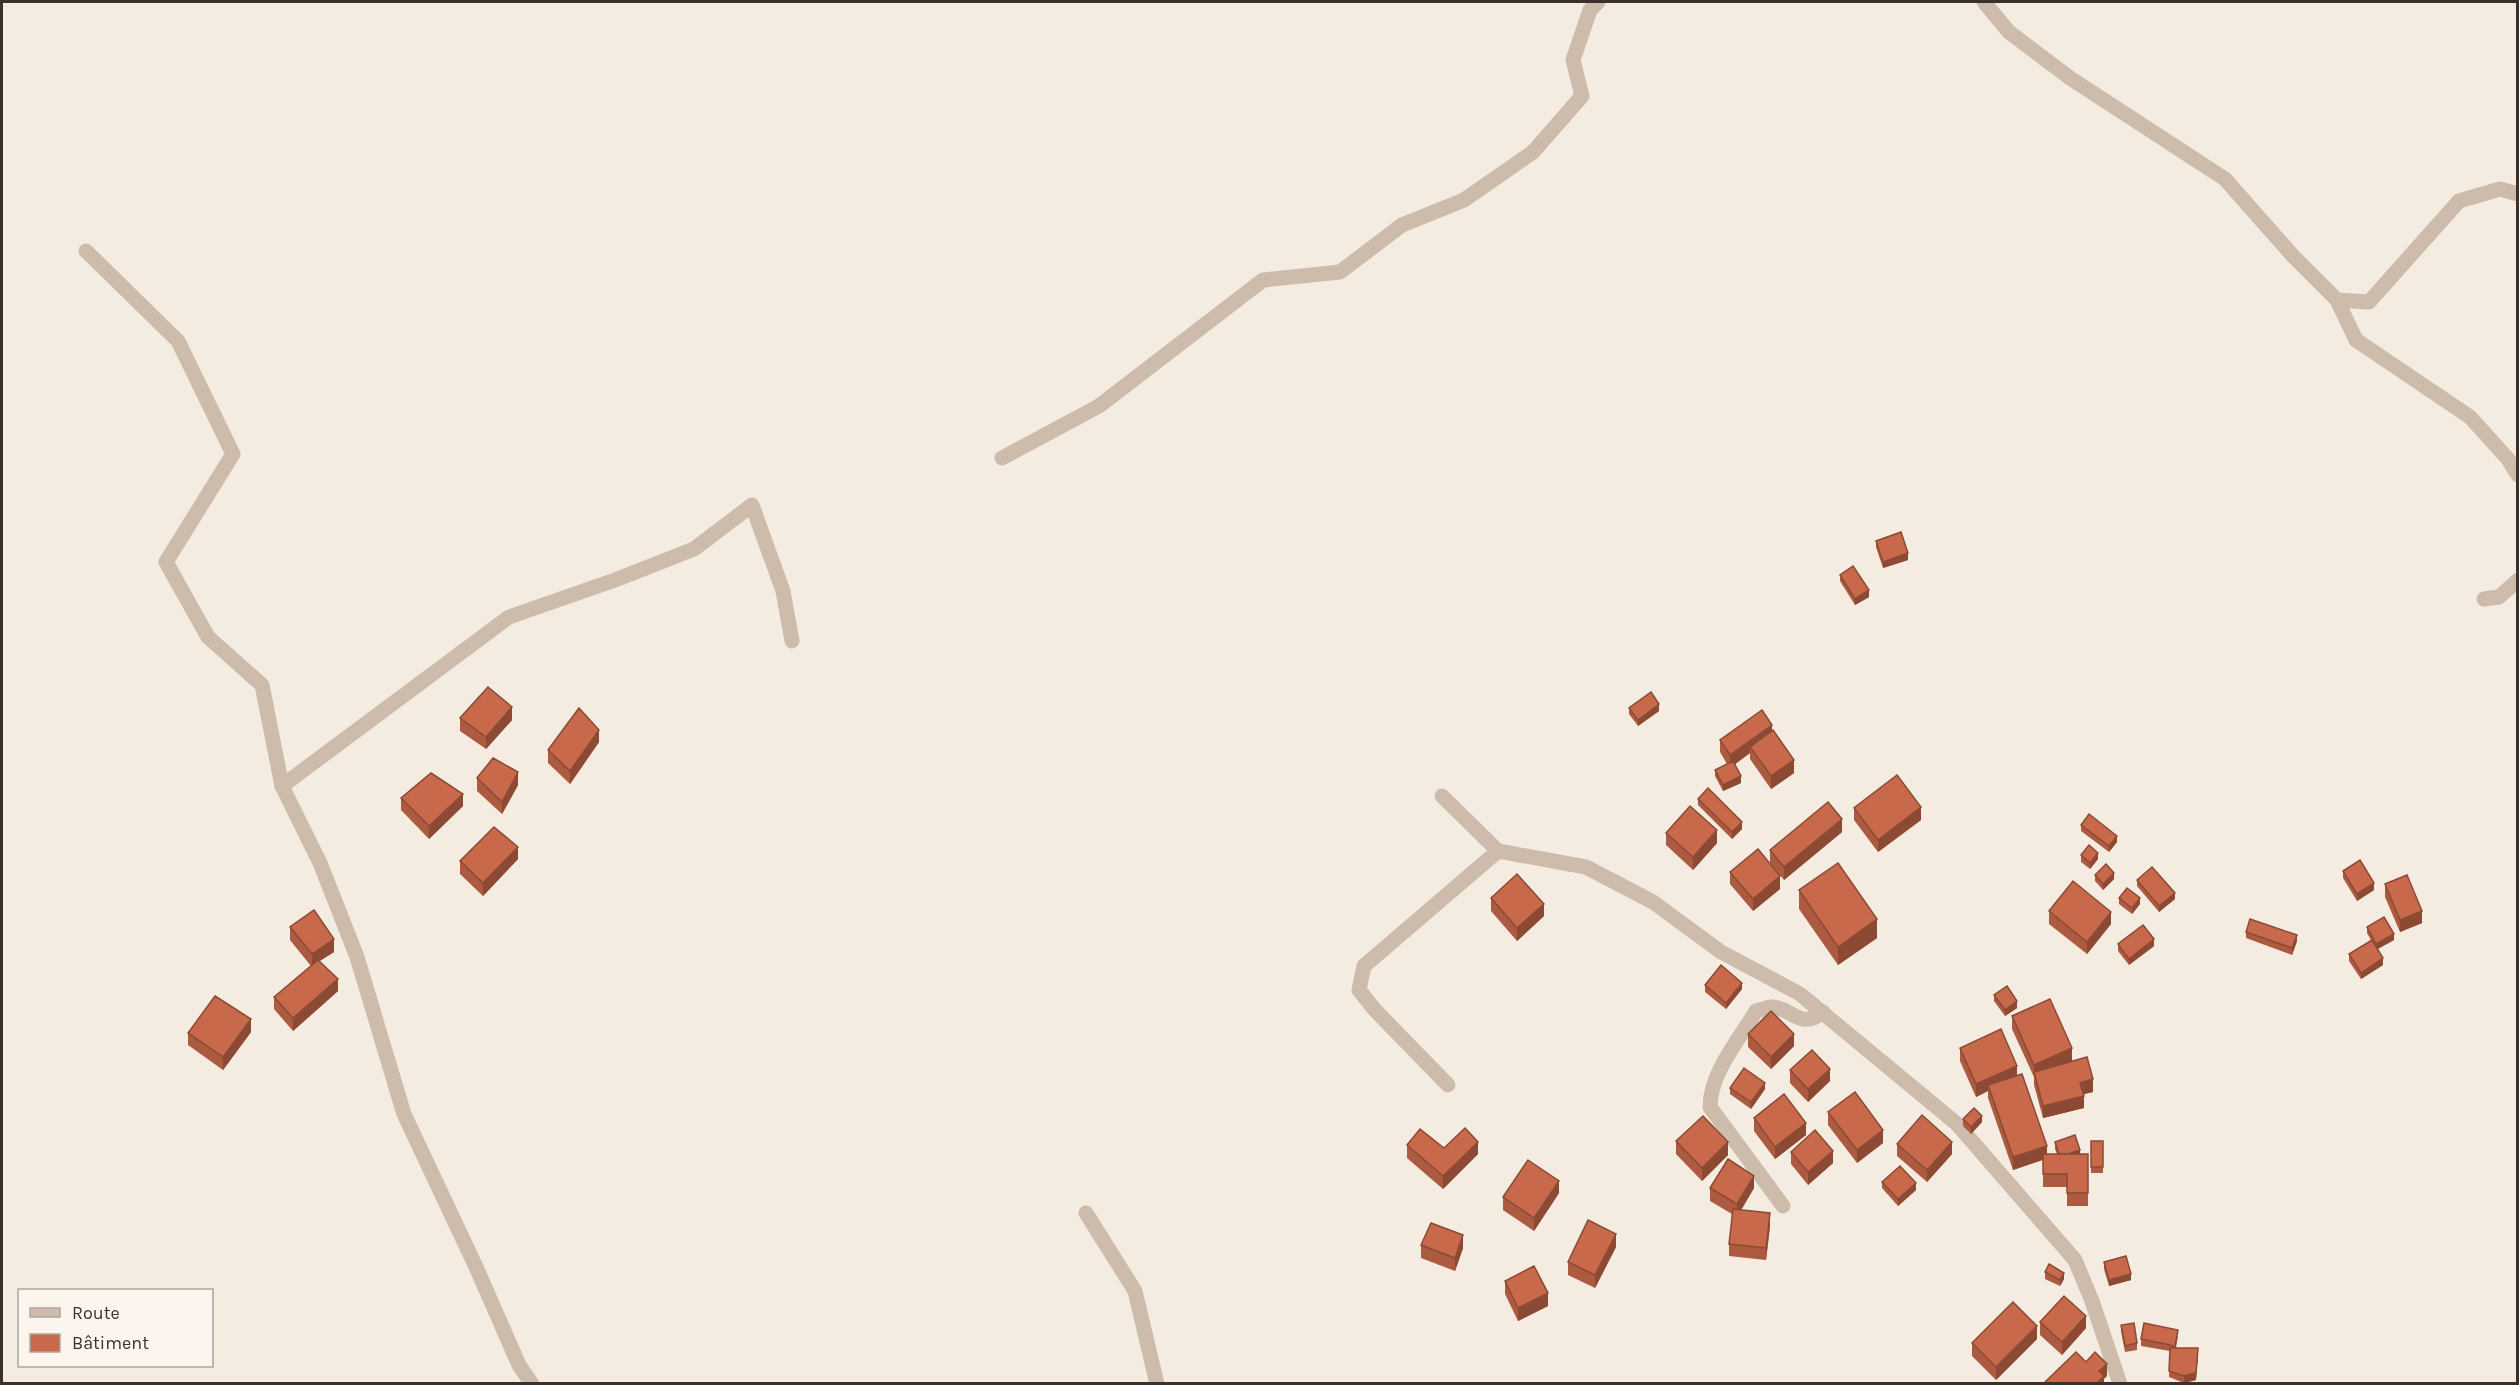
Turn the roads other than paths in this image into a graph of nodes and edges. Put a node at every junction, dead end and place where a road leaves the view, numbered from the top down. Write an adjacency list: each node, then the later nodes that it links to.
1 (1984, 2): 5 (street)
2 (1590, 4): 6 (street)
3 (2517, 194): 5 (street)
4 (86, 251): 11 (street)
5 (2337, 300): 7 (street)
6 (1002, 458)
7 (2517, 475)
8 (2517, 580): 9 (street)
9 (2484, 599)
10 (792, 641): 11 (street)
11 (282, 786): 18 (street)
12 (1443, 796): 13 (street)
13 (1498, 851): 14 (street); 15 (street)
14 (1823, 1012): 16 (street); 20 (street)
15 (1448, 1085)
16 (1783, 1206)
17 (1086, 1213): 19 (street)
18 (532, 1383)
19 (1156, 1383)
20 (2120, 1383)

